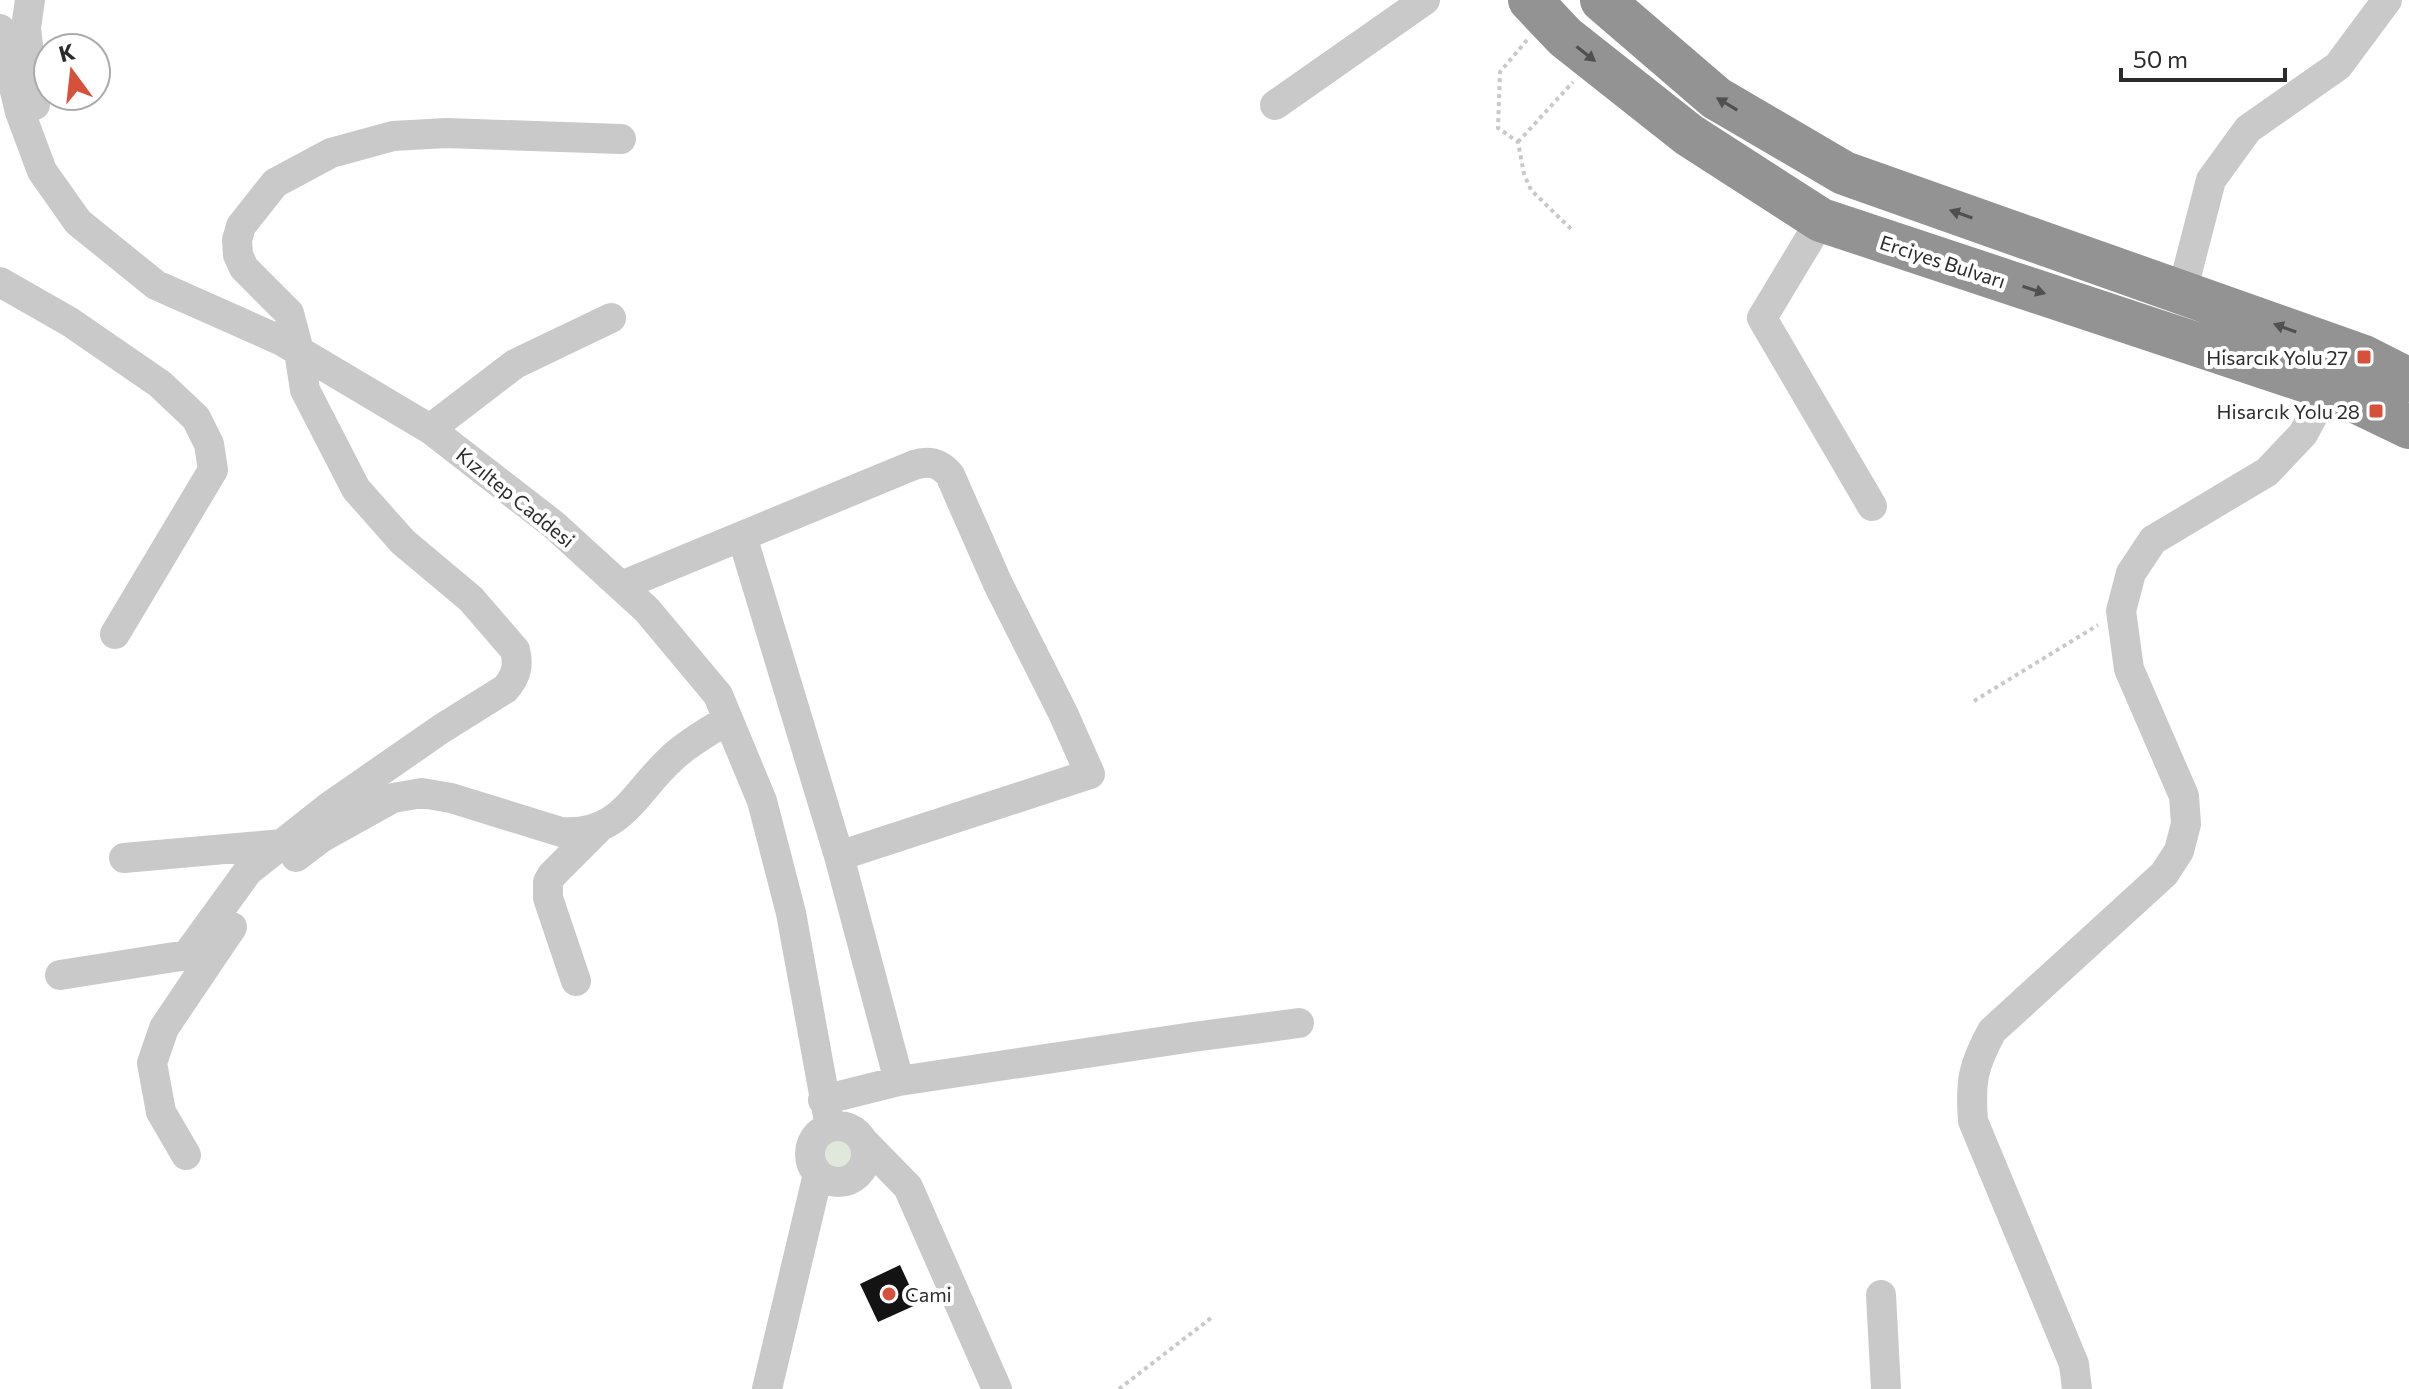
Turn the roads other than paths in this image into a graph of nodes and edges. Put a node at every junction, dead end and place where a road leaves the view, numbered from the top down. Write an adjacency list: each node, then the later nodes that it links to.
1 (30, 0): 9 (street)
2 (1425, 0): 7 (street)
3 (1602, 0): 12 (highway, one-way to 3)
4 (2387, 0): 12 (street)
5 (1538, 9): 10 (highway, Erciyes Bulvarı, one-way to 10)
6 (0, 29): 9 (street, Kızıltep Caddesi)
7 (1275, 105)
8 (621, 139): 14 (street)
9 (42, 171): 14 (street, Kızıltep Caddesi)
10 (1821, 220): 16 (highway, Erciyes Bulvarı, one-way to 16); 19 (street)
11 (0, 282): 22 (street)
12 (2182, 292): 15 (highway, one-way to 12)
13 (611, 318): 18 (street)
14 (299, 351): 18 (street, Kızıltep Caddesi); 25 (street)
15 (2409, 380)
16 (2328, 388): 17 (highway, Erciyes Bulvarı); 40 (street)
17 (2409, 427)
18 (430, 429): 21 (street, Kızıltep Caddesi)
19 (1872, 506)
20 (742, 536): 21 (street); 26 (street); 26 (street)
21 (621, 586): 23 (street, Kızıltep Caddesi)
22 (115, 634)
23 (728, 719): 24 (street); 32 (street, Kızıltep Caddesi)
24 (598, 829): 29 (street); 34 (street)
25 (282, 844): 27 (street); 28 (street)
26 (839, 856): 31 (street)
27 (124, 858)
28 (60, 975)
29 (576, 981)
30 (1299, 1023): 31 (street)
31 (899, 1081): 32 (street)
32 (827, 1113): 33 (street); 35 (street)
33 (863, 1141): 35 (street); 38 (street)
34 (186, 1155)
35 (818, 1174): 37 (street)
36 (1881, 1295): 39 (street)
37 (767, 1389)
38 (997, 1389)
39 (1886, 1389)
40 (2077, 1389)

